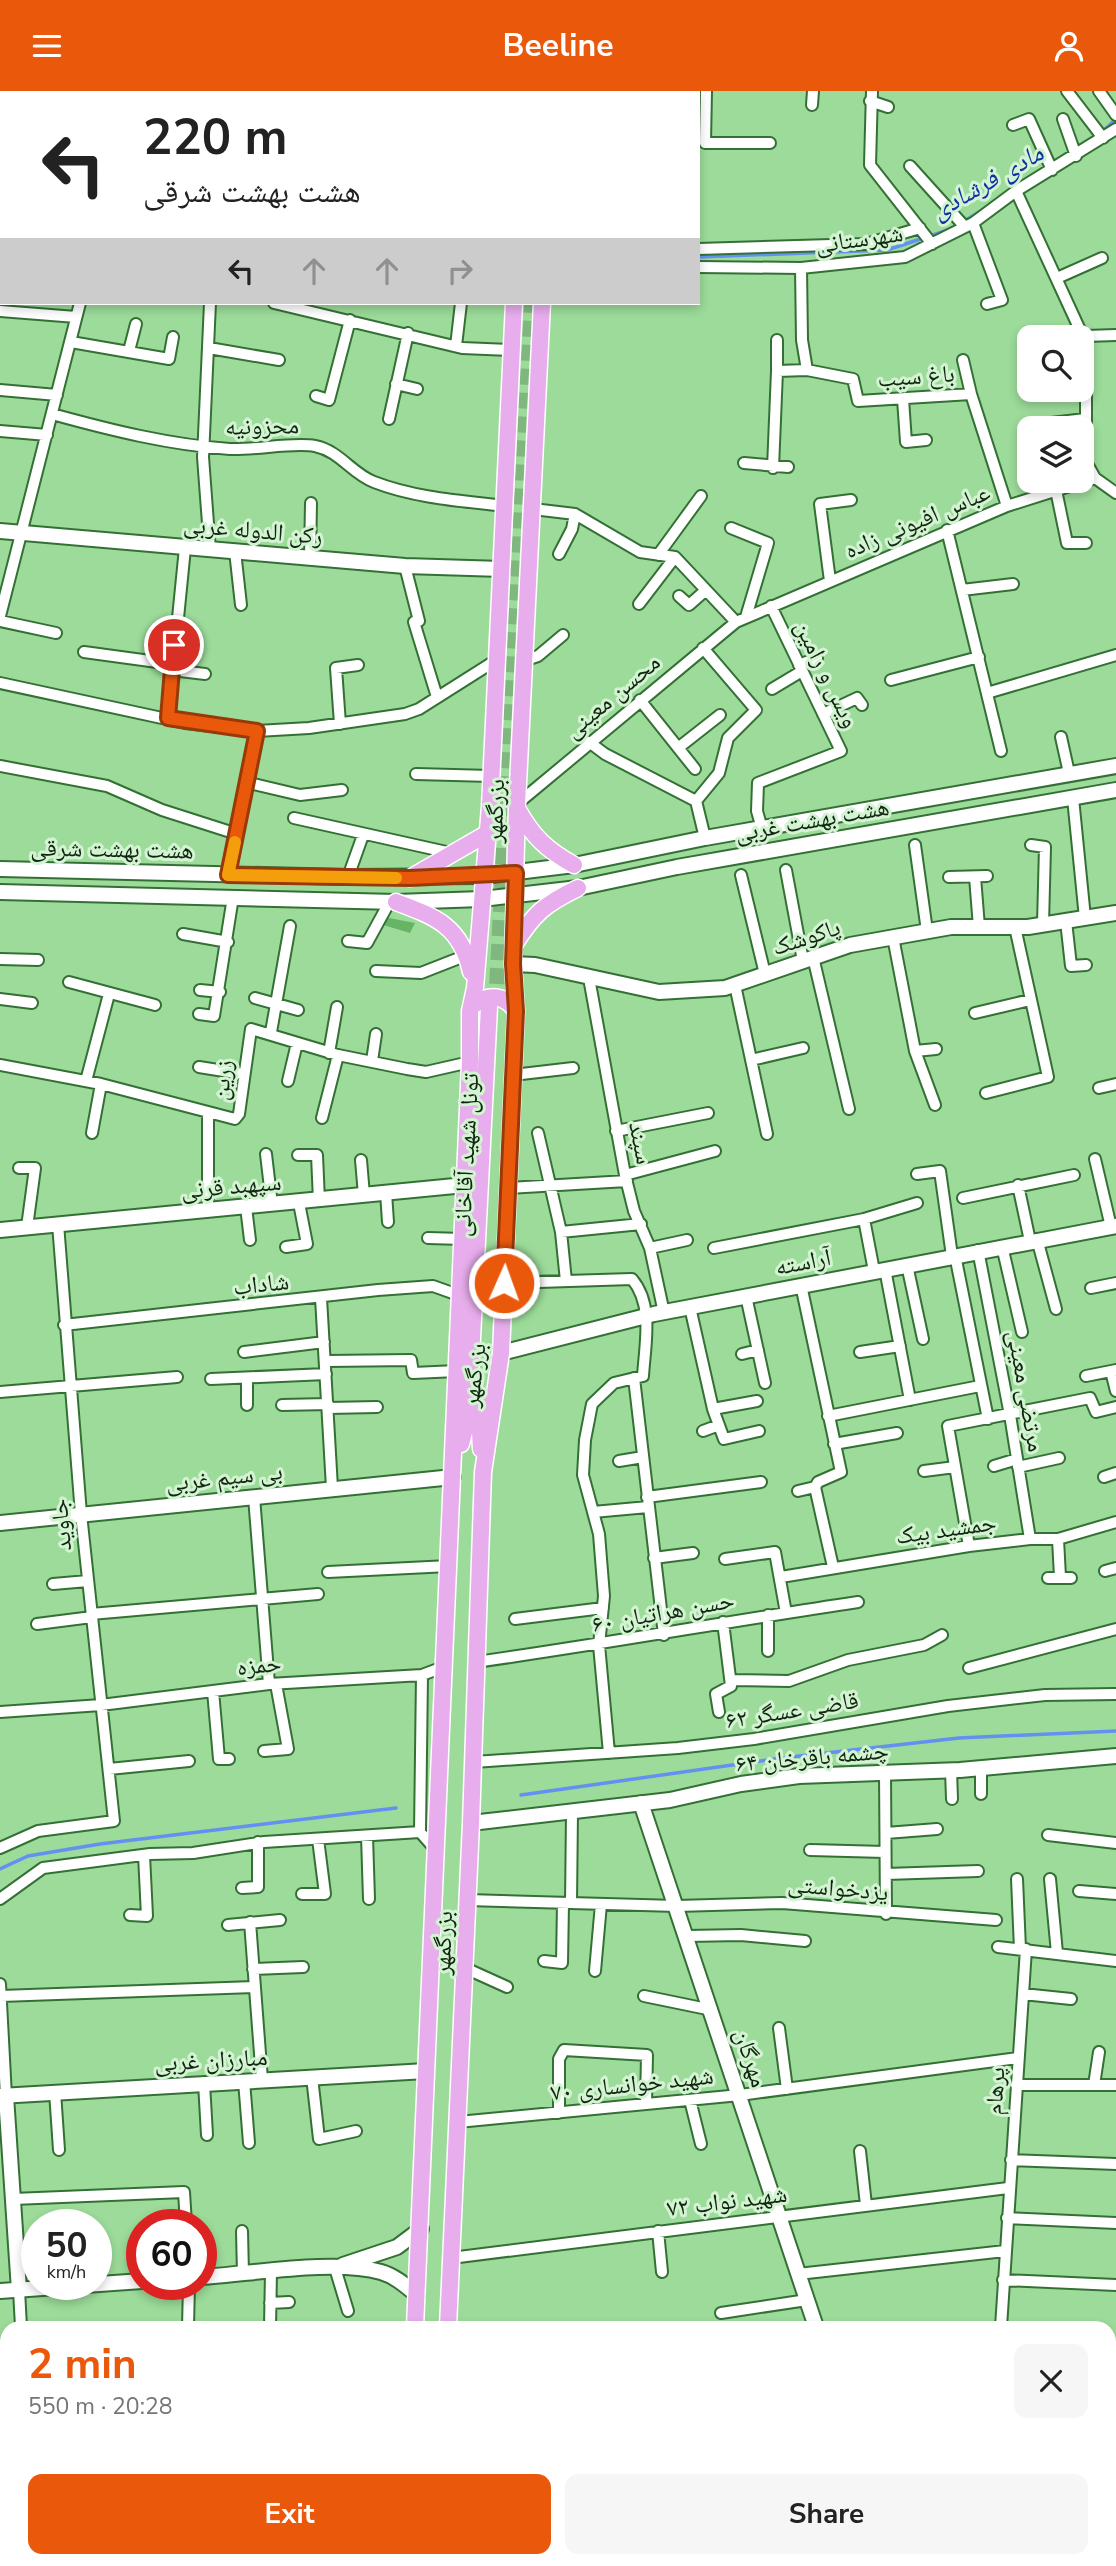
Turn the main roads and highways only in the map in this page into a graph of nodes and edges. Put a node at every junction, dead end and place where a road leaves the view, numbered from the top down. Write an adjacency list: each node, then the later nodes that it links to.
1 (514, 305): 4 (main road, بزرگمهر)
2 (542, 305): 3 (main road, بزرگمهر)
3 (533, 492): 4 (main road); 5 (main road, بزرگمهر)
4 (505, 499): 6 (main road, بزرگمهر)
5 (517, 806): 7 (main road); 11 (main road, بزرگمهر)
6 (488, 832): 8 (main road); 12 (main road, بزرگمهر)
7 (575, 865)
8 (410, 878)
9 (578, 888): 11 (main road)
10 (393, 901): 12 (main road)
11 (513, 956): 15 (main road, بزرگمهر)
12 (475, 988): 14 (main road, بزرگمهر)
13 (492, 1007): 16 (main road, تونل شهید آقاخانی); 17 (main road, بزرگمهر)
14 (470, 1011): 15 (main road); 17 (main road, بزرگمهر)
15 (516, 1011): 16 (main road, بزرگمهر)
16 (483, 1472): 19 (main road, بزرگمهر)
17 (453, 1477): 18 (main road, بزرگمهر)
18 (415, 2321)
19 (448, 2321)

